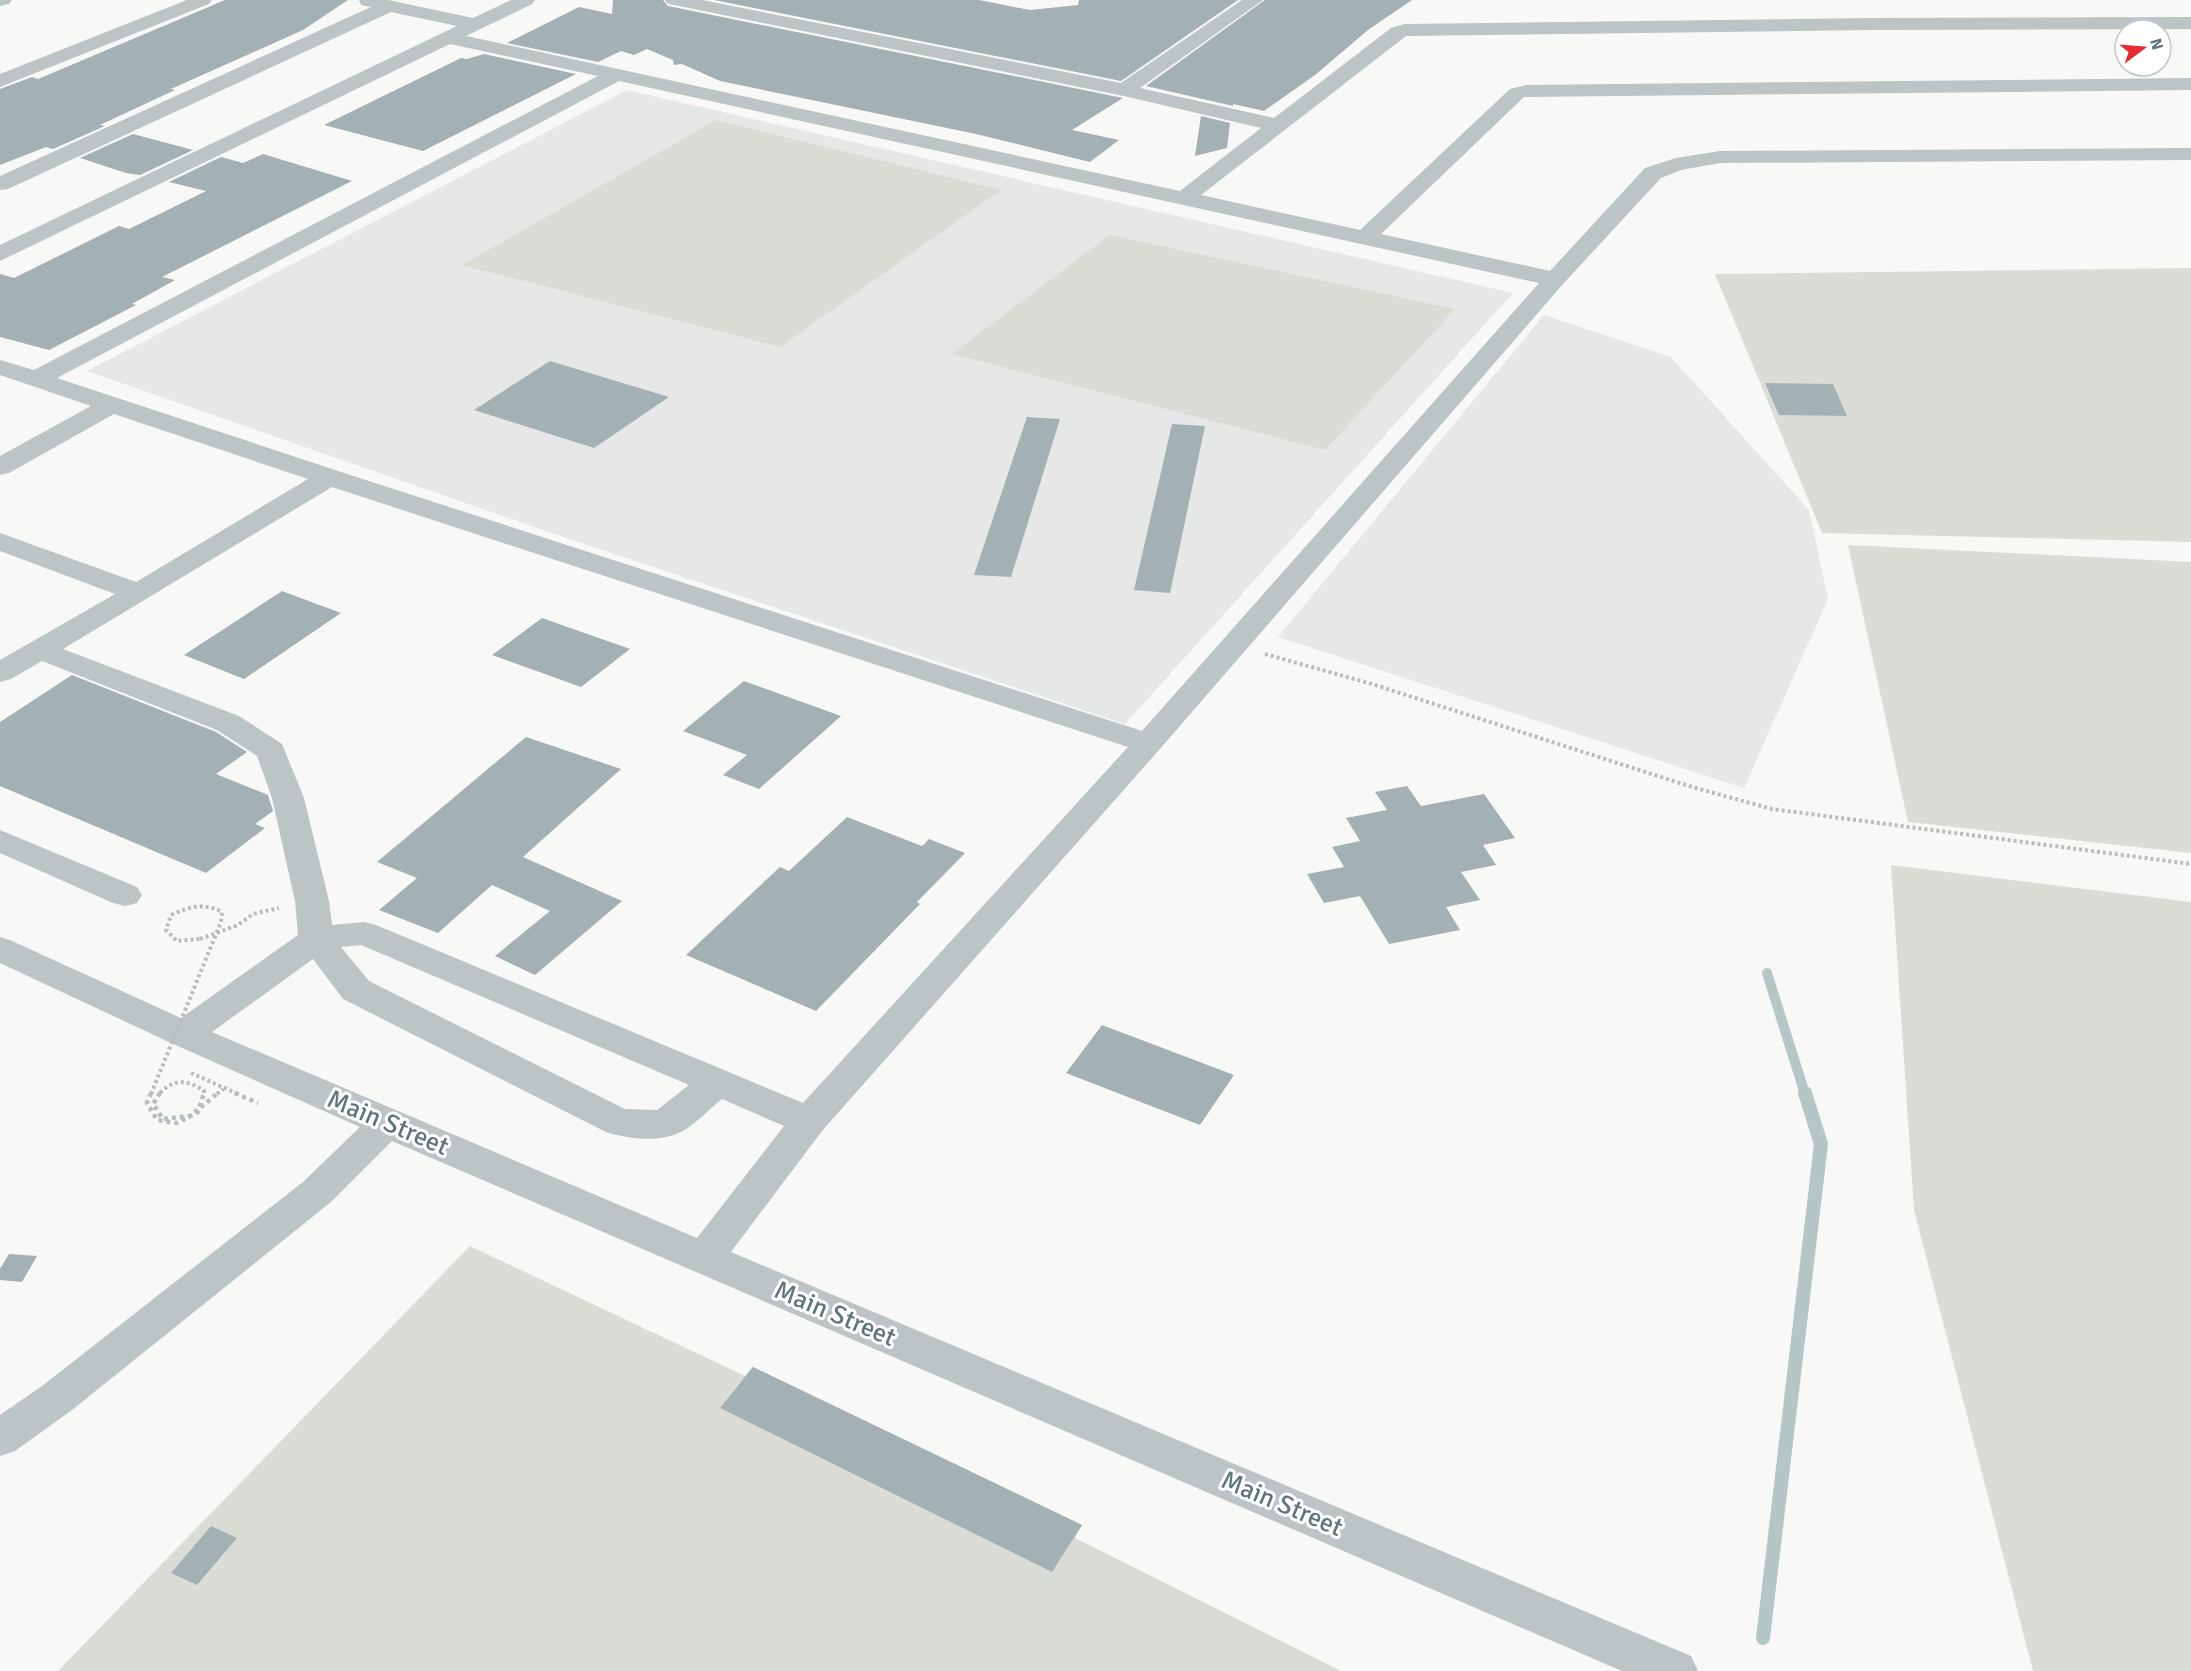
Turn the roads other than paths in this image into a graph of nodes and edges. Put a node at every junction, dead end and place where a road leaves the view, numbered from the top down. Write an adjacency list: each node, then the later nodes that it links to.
1 (203, 0): 19 (street)
2 (363, 0): 6 (street)
3 (526, 0): 12 (street)
4 (674, 0): 21 (street)
5 (1254, 0): 21 (street)
6 (390, 6): 12 (street); 24 (street)
7 (1858, 8): 13 (street)
8 (2034, 8): 14 (street)
9 (1488, 9): 16 (street)
10 (1677, 9): 15 (street)
11 (2191, 23): 14 (street)
12 (474, 24): 17 (street)
13 (1871, 24): 14 (street); 15 (street)
14 (2048, 24)
15 (1688, 26): 16 (street)
16 (1497, 28): 22 (street)
17 (449, 38): 18 (street); 27 (street)
18 (615, 75): 25 (street); 30 (street)
19 (0, 81)
20 (2191, 84): 26 (street)
21 (1124, 90): 22 (street)
22 (1276, 125): 25 (street)
23 (2191, 154): 28 (street)
24 (0, 183)
25 (1185, 197): 26 (street)
26 (1364, 238): 28 (street)
27 (4, 249)
28 (1555, 279): 38 (street)
29 (0, 367): 30 (street)
30 (38, 378): 31 (street)
31 (113, 404): 32 (street); 33 (street)
32 (0, 467)
33 (329, 477): 35 (street); 38 (street)
34 (0, 541): 35 (street)
35 (138, 593): 36 (street)
36 (39, 650): 37 (street); 41 (street)
37 (0, 672)
38 (1148, 743): 45 (street)
39 (0, 840): 40 (street)
40 (125, 896)
41 (316, 939): 43 (street); 44 (street); 44 (street)
42 (0, 949): 43 (street, Main Street)
43 (184, 1034): 46 (street, Main Street)
44 (718, 1082): 45 (street)
45 (809, 1121): 47 (street)
46 (387, 1123): 47 (street, Main Street); 48 (street)
47 (704, 1258): 49 (street, Main Street)
48 (0, 1438)
49 (1674, 1671)

